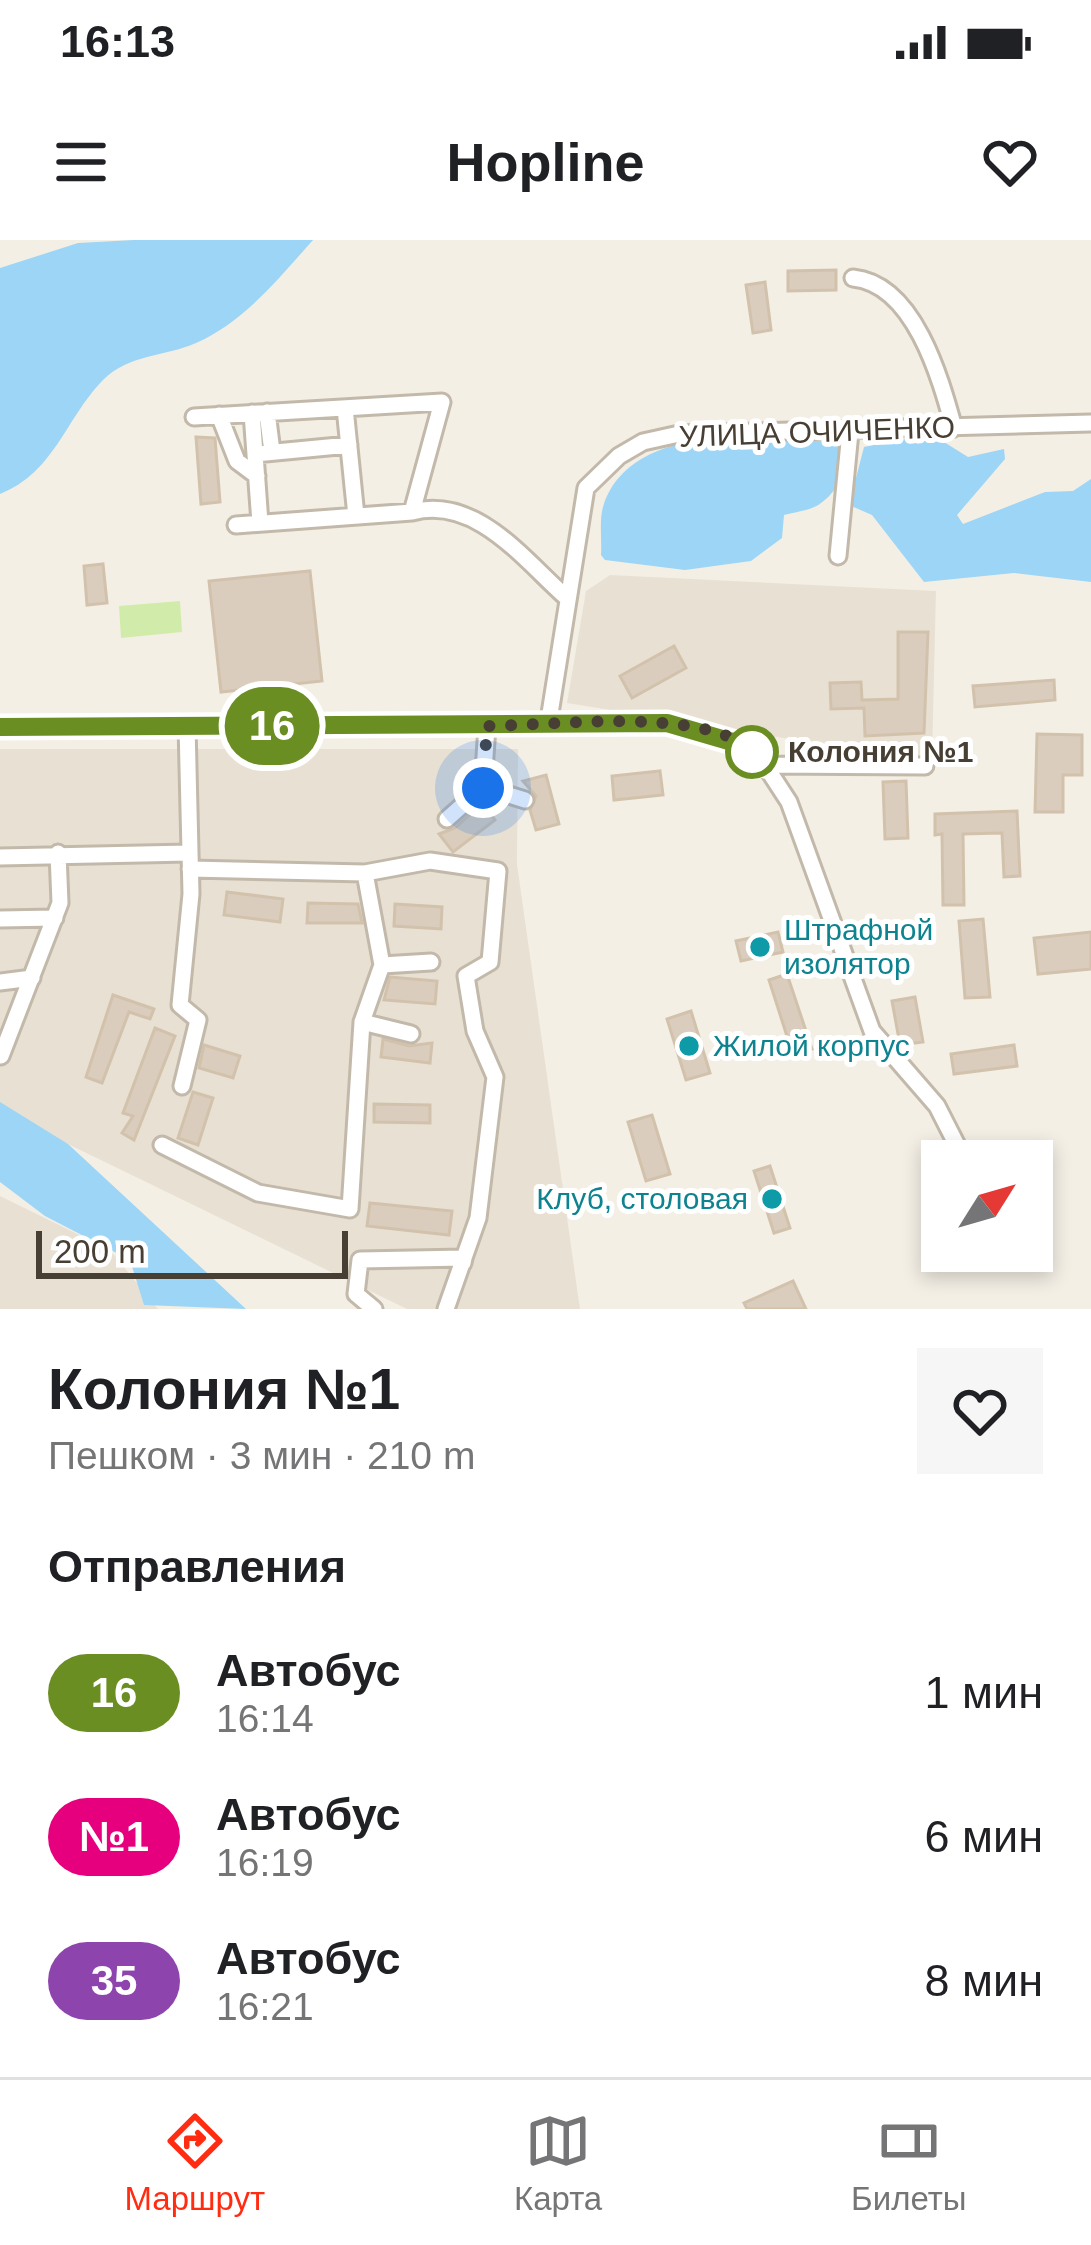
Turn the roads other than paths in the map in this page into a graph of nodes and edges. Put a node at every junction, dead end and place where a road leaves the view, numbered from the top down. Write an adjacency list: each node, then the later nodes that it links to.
1 (853, 278): 7 (street)
2 (345, 408): 3 (street); 9 (street); 12 (street)
3 (260, 413): 4 (street); 10 (street)
4 (219, 415): 5 (street); 11 (street)
5 (194, 417)
6 (1091, 423): 7 (street, УЛИЦА ОЧИЧЕНКО)
7 (955, 428): 8 (street, УЛИЦА ОЧИЧЕНКО)
8 (850, 432): 16 (street); 17 (street, УЛИЦА ОЧИЧЕНКО)
9 (349, 445): 10 (street); 13 (street)
10 (263, 453): 11 (street)
11 (257, 476): 14 (street)
12 (412, 512): 13 (street); 17 (street)
13 (356, 516): 14 (street)
14 (260, 523): 15 (street)
15 (236, 525)
16 (838, 556)
17 (567, 598): 20 (street, УЛИЦА ОЧИЧЕНКО)
18 (195, 726): 19 (street); 21 (street); 29 (street)
19 (487, 726): 20 (street); 24 (street)
20 (548, 726): 22 (street)
21 (0, 727)
22 (765, 765): 23 (street); 41 (street)
23 (925, 766)
24 (483, 788): 25 (street); 26 (street)
25 (525, 800)
26 (447, 820)
27 (58, 853): 28 (street); 29 (street); 31 (street)
28 (0, 857)
29 (190, 861): 30 (street); 40 (street)
30 (365, 873): 34 (street); 43 (street)
31 (55, 918): 32 (street); 35 (street)
32 (0, 919)
33 (431, 962): 34 (street)
34 (382, 965): 37 (street)
35 (32, 978): 36 (street); 39 (street)
36 (0, 982)
37 (362, 1022): 38 (street); 42 (street)
38 (411, 1034)
39 (1, 1056)
40 (182, 1086)
41 (954, 1140)
42 (162, 1145)
43 (464, 1258): 44 (street); 45 (street); 46 (street)
44 (374, 1309)
45 (446, 1309)
46 (459, 1309)

